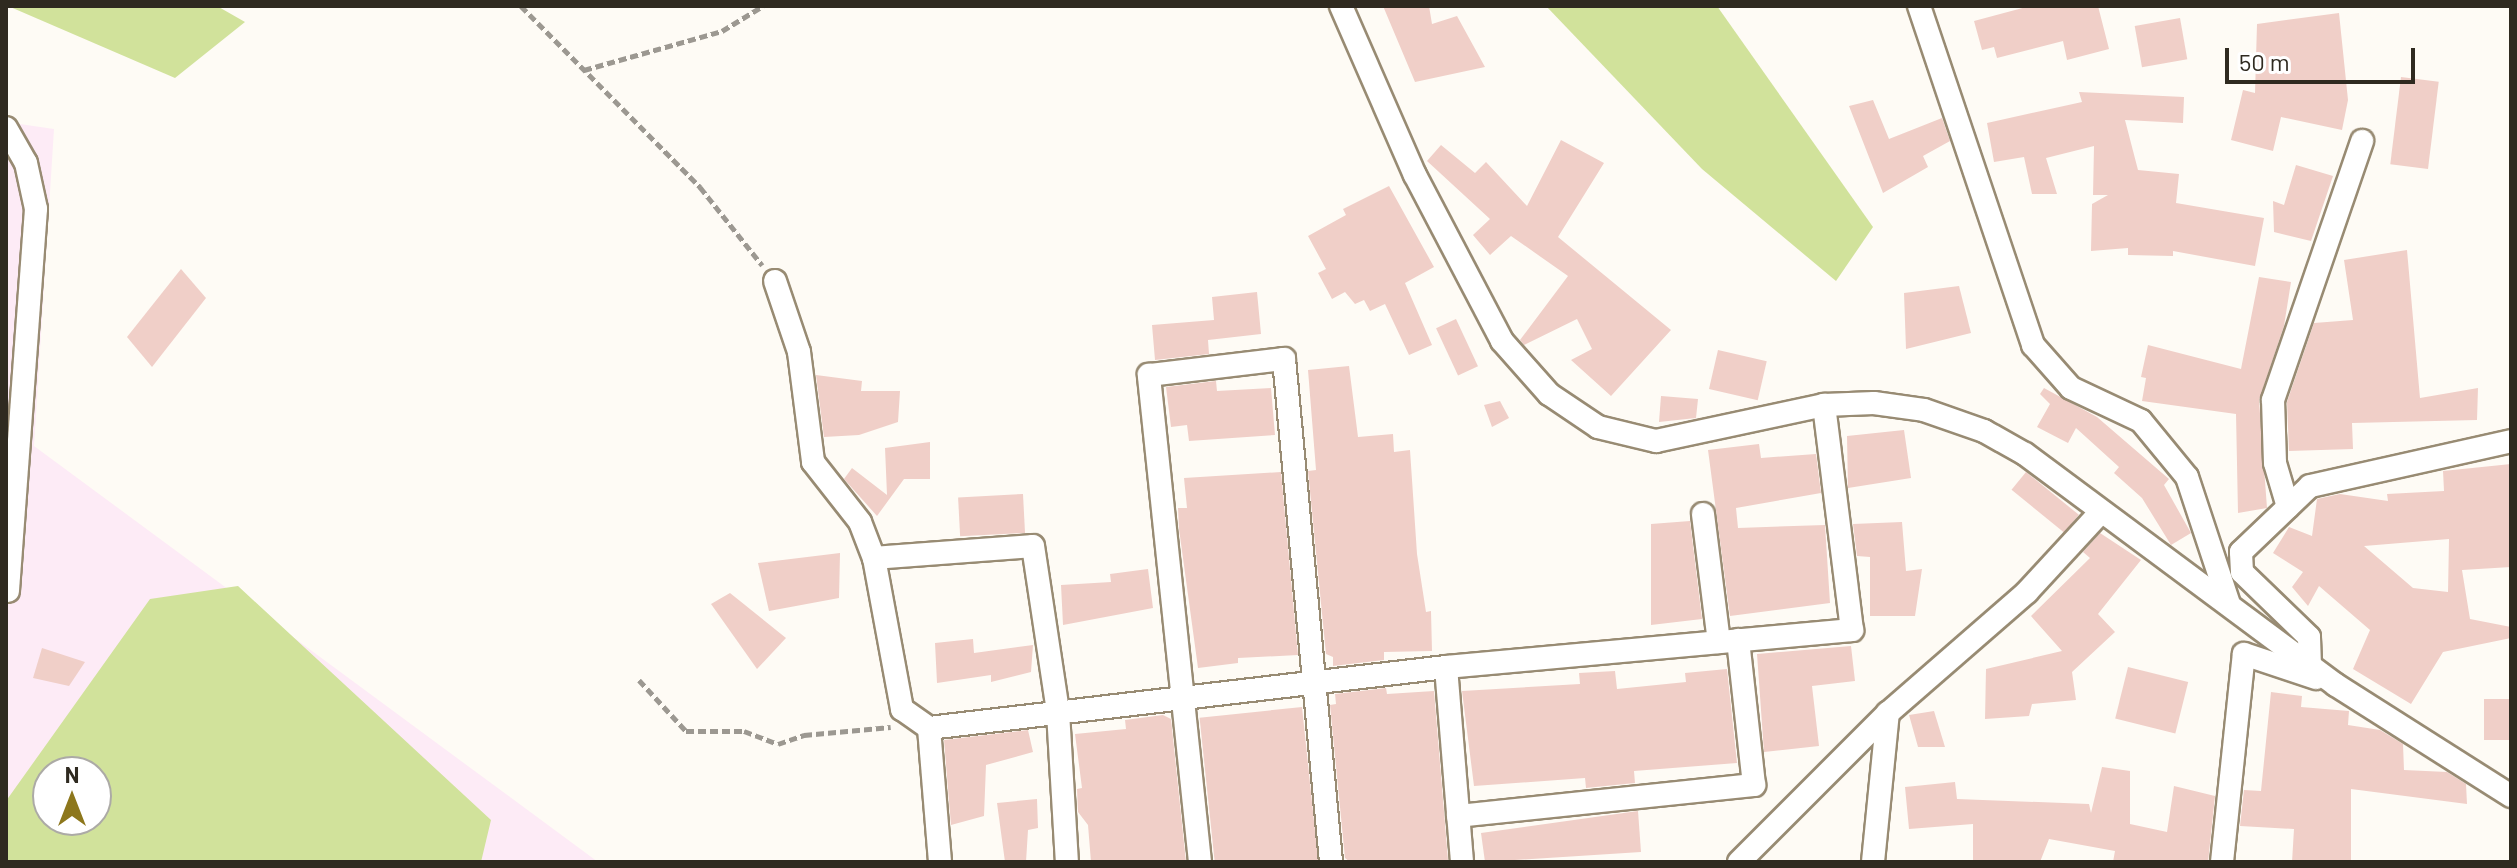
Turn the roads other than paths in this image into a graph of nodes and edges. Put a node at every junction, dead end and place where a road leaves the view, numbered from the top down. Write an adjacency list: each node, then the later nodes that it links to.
1 (1341, 6): 6 (street)
2 (1919, 6): 13 (street)
3 (6, 128): 12 (street)
4 (2362, 141): 8 (street)
5 (775, 281): 11 (street)
6 (1824, 405): 9 (street); 14 (street)
7 (2511, 441): 8 (street)
8 (2288, 507): 15 (street)
9 (2100, 513): 13 (street); 21 (street)
10 (1703, 514): 14 (street)
11 (874, 558): 20 (street); 22 (street)
12 (8, 591)
13 (2229, 604): 15 (street)
14 (1729, 641): 16 (street); 24 (street)
15 (2310, 666): 18 (street)
16 (1446, 667): 17 (street); 24 (street)
17 (1312, 683): 19 (street); 19 (street); 28 (street)
18 (2336, 685): 23 (street); 32 (street)
19 (1183, 698): 20 (street); 27 (street)
20 (1058, 712): 22 (street); 26 (street)
21 (1888, 713): 30 (street); 31 (street)
22 (923, 724): 25 (street)
23 (2511, 796)
24 (1458, 816): 29 (street)
25 (940, 862)
26 (1067, 862)
27 (1200, 862)
28 (1331, 862)
29 (1462, 862)
30 (1739, 862)
31 (1873, 862)
32 (2222, 862)

